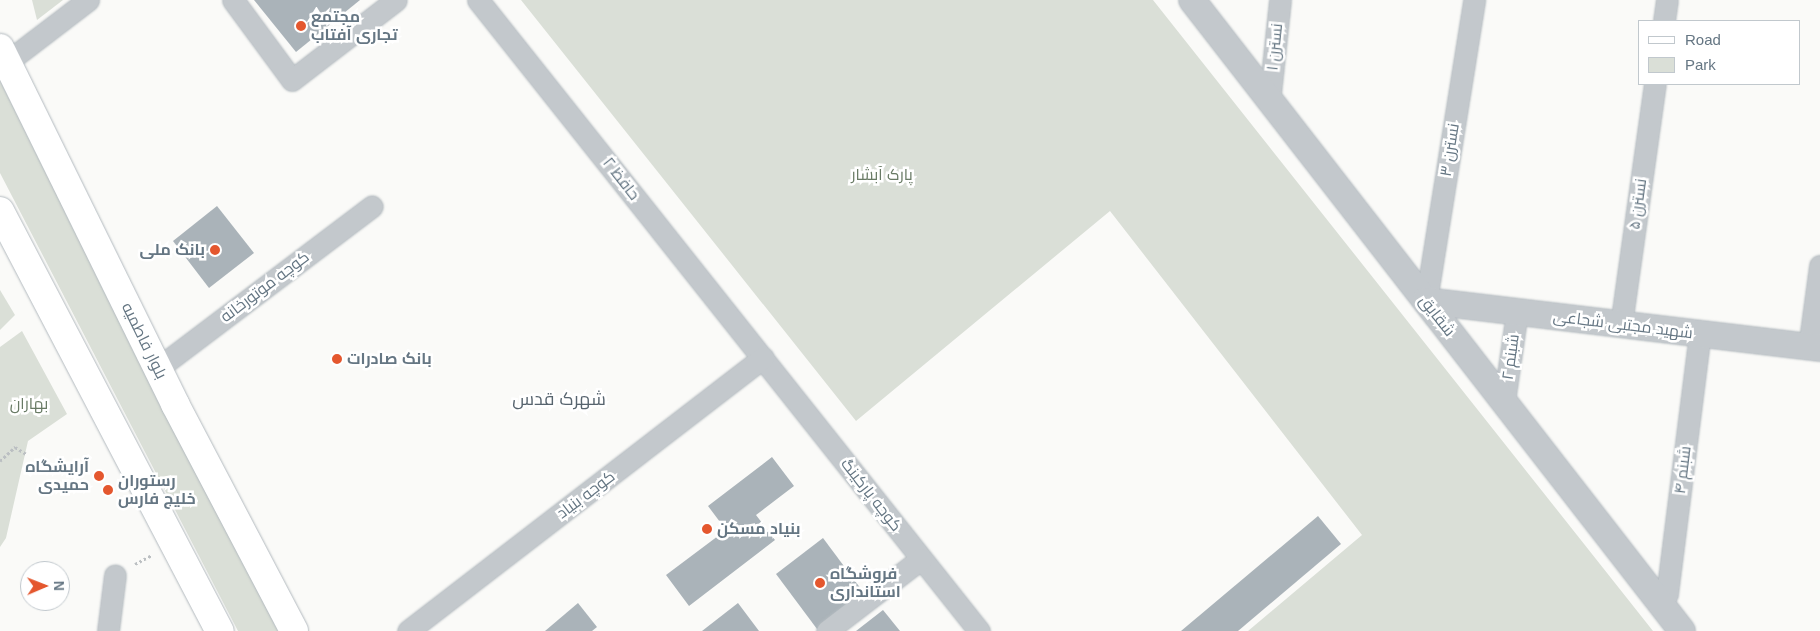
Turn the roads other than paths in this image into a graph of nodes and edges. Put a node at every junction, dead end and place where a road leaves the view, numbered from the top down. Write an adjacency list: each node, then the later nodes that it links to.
1 (88, 0): 10 (street)
2 (233, 0): 3 (street)
3 (396, 0)
4 (478, 0): 21 (street, حافظ ۲)
5 (1192, 0): 16 (street, شقایق)
6 (1280, 0): 12 (street, نسترن ۱)
7 (1474, 0): 16 (street, نسترن ۳)
8 (1667, 0): 9 (street)
9 (1664, 20)
10 (3, 55): 22 (main road, بلوار فاطمیه)
11 (1655, 85): 18 (street, نسترن ۵)
12 (1270, 94)
13 (372, 206): 22 (street, کوچه موتورخانه)
14 (0, 211): 28 (main road)
15 (1820, 266): 20 (street)
16 (1426, 301): 17 (street, شهید مجتبی شجاعی); 23 (street, شقایق)
17 (1517, 312): 18 (street, شهید مجتبی شجاعی); 23 (street, شبنم ۲)
18 (1621, 325): 19 (street, شهید مجتبی شجاعی)
19 (1700, 334): 20 (street, شهید مجتبی شجاعی); 26 (street, شبنم ۴)
20 (1815, 348)
21 (763, 358): 24 (street, کوچه پارکینگ); 30 (street, کوچه بنیاد)
22 (158, 368): 29 (main road, بلوار فاطمیه)
23 (1504, 402): 26 (street, شقایق)
24 (921, 558): 31 (street); 32 (street, کوچه پارکینگ)
25 (115, 575): 27 (street)
26 (1658, 600): 33 (street, شقایق)
27 (108, 631)
28 (220, 631)
29 (294, 631)
30 (408, 631)
31 (827, 631)
32 (979, 631)
33 (1682, 631)

